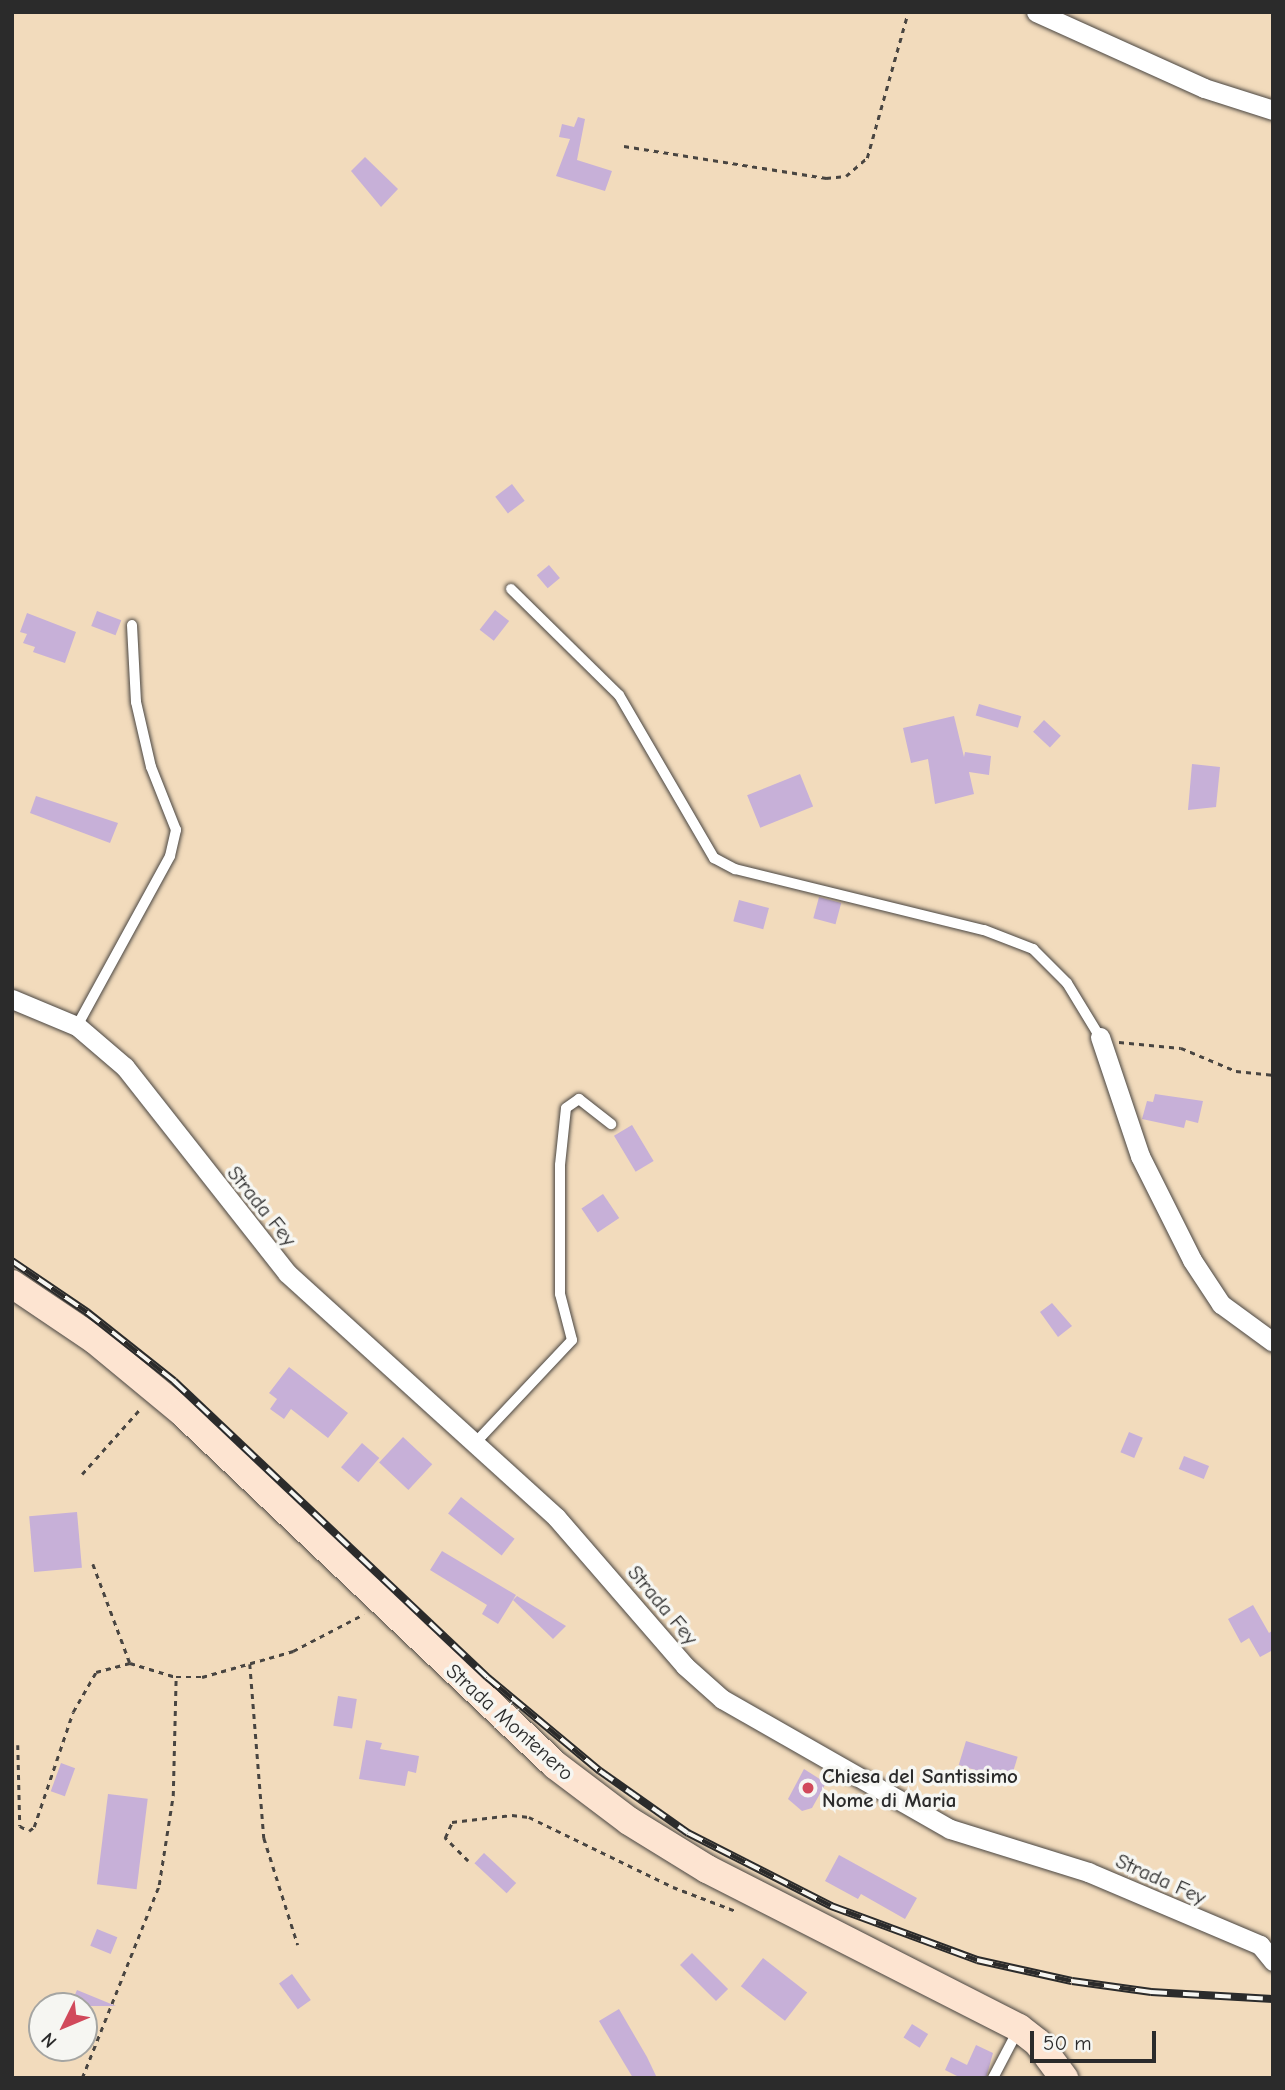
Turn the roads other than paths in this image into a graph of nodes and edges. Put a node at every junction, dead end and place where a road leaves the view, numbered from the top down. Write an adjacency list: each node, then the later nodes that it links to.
1 (1037, 12): 2 (street)
2 (1273, 110)
3 (511, 589): 7 (lane)
4 (132, 625): 6 (lane)
5 (12, 999): 6 (street)
6 (78, 1026): 11 (street, Strada Fey)
7 (1101, 1040): 10 (street)
8 (611, 1124): 11 (lane)
9 (12, 1284): 13 (main road, Strada Montenero)
10 (1273, 1342)
11 (476, 1442): 12 (street, Strada Fey)
12 (1273, 1961)
13 (1019, 2028): 14 (lane); 15 (main road, Strada Montenero)
14 (993, 2078)
15 (1064, 2078)

